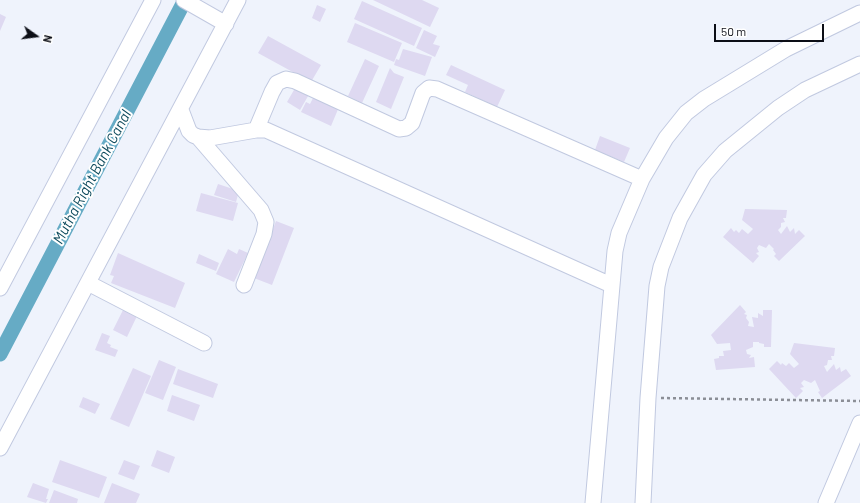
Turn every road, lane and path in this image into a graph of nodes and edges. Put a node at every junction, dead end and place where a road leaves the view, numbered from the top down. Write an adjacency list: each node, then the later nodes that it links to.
1 (153, 0): 14 (street)
2 (184, 0): 5 (street)
3 (238, 0): 5 (street)
4 (860, 13): 10 (street)
5 (219, 20): 7 (street)
6 (860, 64): 16 (street)
7 (181, 110): 9 (street); 11 (street)
8 (256, 130): 9 (street); 10 (street); 13 (street)
9 (198, 137): 12 (street)
10 (642, 179): 13 (street)
11 (88, 283): 15 (street); 19 (street)
12 (244, 285)
13 (611, 285): 20 (street)
14 (0, 288)
15 (204, 343)
16 (648, 398): 17 (path); 21 (street)
17 (860, 401)
18 (860, 422): 22 (street)
19 (0, 448)
20 (593, 503)
21 (643, 503)
22 (826, 503)

